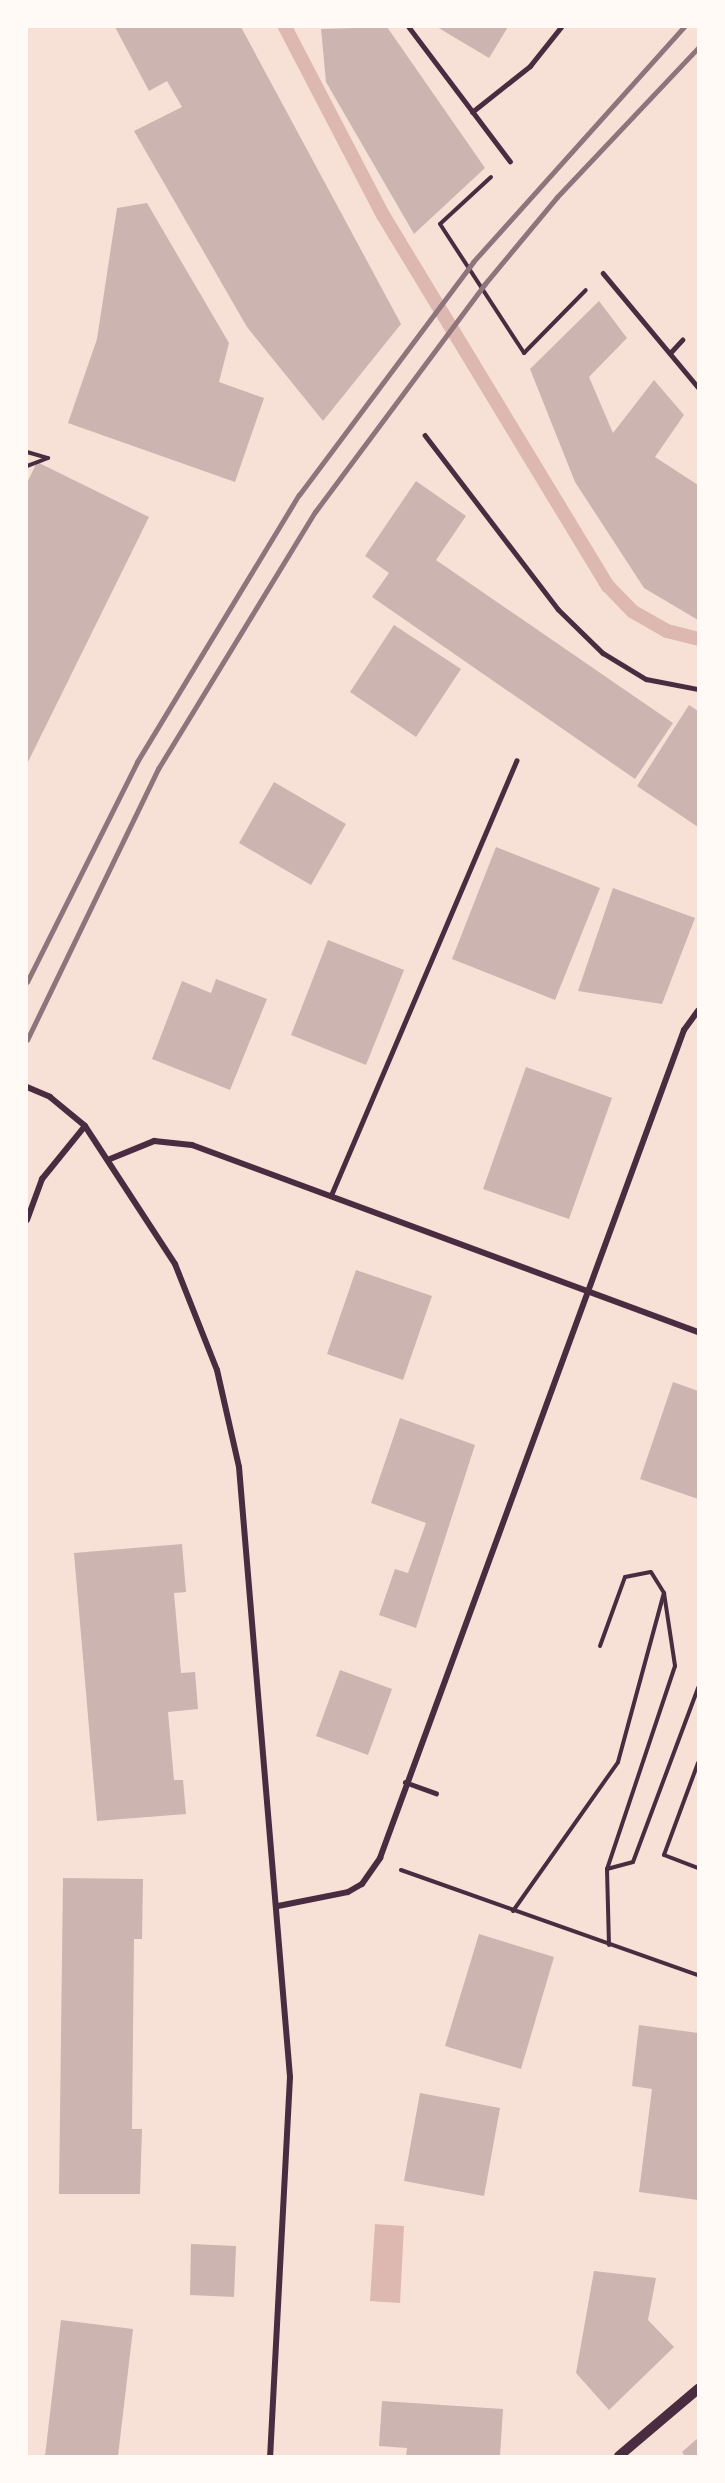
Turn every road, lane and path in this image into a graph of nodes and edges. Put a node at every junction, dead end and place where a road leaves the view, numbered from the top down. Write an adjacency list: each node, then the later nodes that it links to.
1 (409, 27): 3 (lane)
2 (561, 27): 3 (lane)
3 (472, 112): 4 (lane)
4 (510, 161): 5 (path)
5 (603, 273): 7 (lane)
6 (682, 340): 7 (lane)
7 (670, 353): 8 (lane)
8 (698, 387)
9 (425, 435): 12 (lane)
10 (27, 452): 11 (path)
11 (27, 466)
12 (698, 689)
13 (516, 761): 18 (lane)
14 (698, 1011): 20 (street)
15 (27, 1087): 16 (street)
16 (85, 1126): 17 (street); 19 (street)
17 (111, 1159): 18 (street); 31 (street)
18 (332, 1193): 20 (street)
19 (27, 1220)
20 (587, 1291): 21 (street); 26 (street)
21 (698, 1332)
22 (664, 1593): 23 (path); 30 (path); 32 (path)
23 (600, 1646)
24 (698, 1688): 30 (path)
25 (698, 1762): 29 (path)
26 (405, 1782): 27 (lane); 28 (street)
27 (436, 1793)
28 (380, 1858): 31 (street); 32 (path)
29 (698, 1868)
30 (607, 1869): 33 (path)
31 (278, 1906): 36 (street)
32 (513, 1911): 33 (path)
33 (609, 1945): 34 (path)
34 (697, 1974)
35 (698, 2389): 37 (street)
36 (270, 2456)
37 (619, 2456)

